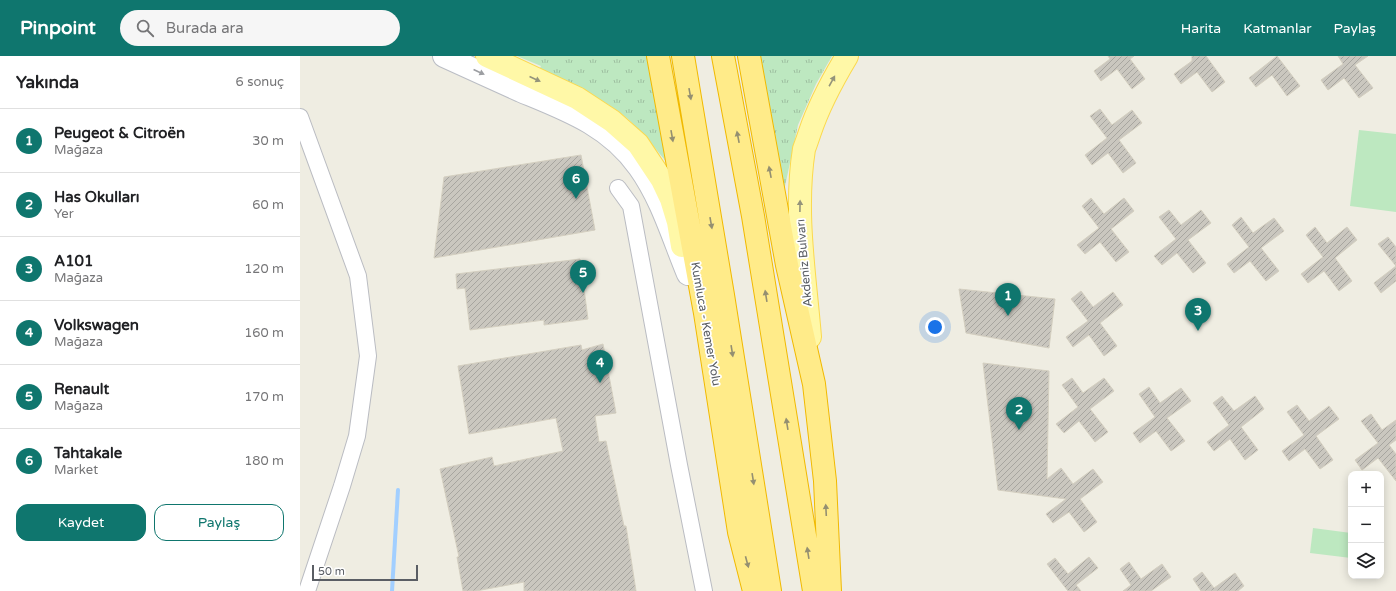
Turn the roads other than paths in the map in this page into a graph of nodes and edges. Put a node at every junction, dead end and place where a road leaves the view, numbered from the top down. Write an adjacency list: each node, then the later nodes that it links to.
1 (444, 56): 10 (street, one-way to 10)
2 (487, 56): 10 (main road, one-way to 10)
3 (658, 56): 12 (highway, Kumluca - Kemer Yolu, one-way to 12)
4 (683, 56): 16 (highway, Kumluca - Kemer Yolu, one-way to 16)
5 (723, 56): 17 (highway, one-way to 5)
6 (748, 56): 11 (highway, one-way to 6)
7 (847, 56): 11 (main road, Akdeniz Bulvarı, one-way to 7)
8 (300, 118): 13 (street)
9 (618, 188): 14 (street)
10 (688, 274): 12 (main road)
11 (814, 384): 18 (highway, one-way to 11)
12 (739, 532): 15 (highway, Kumluca - Kemer Yolu, one-way to 15)
13 (307, 591)
14 (704, 591)
15 (754, 591)
16 (770, 591)
17 (814, 591)
18 (830, 591)

